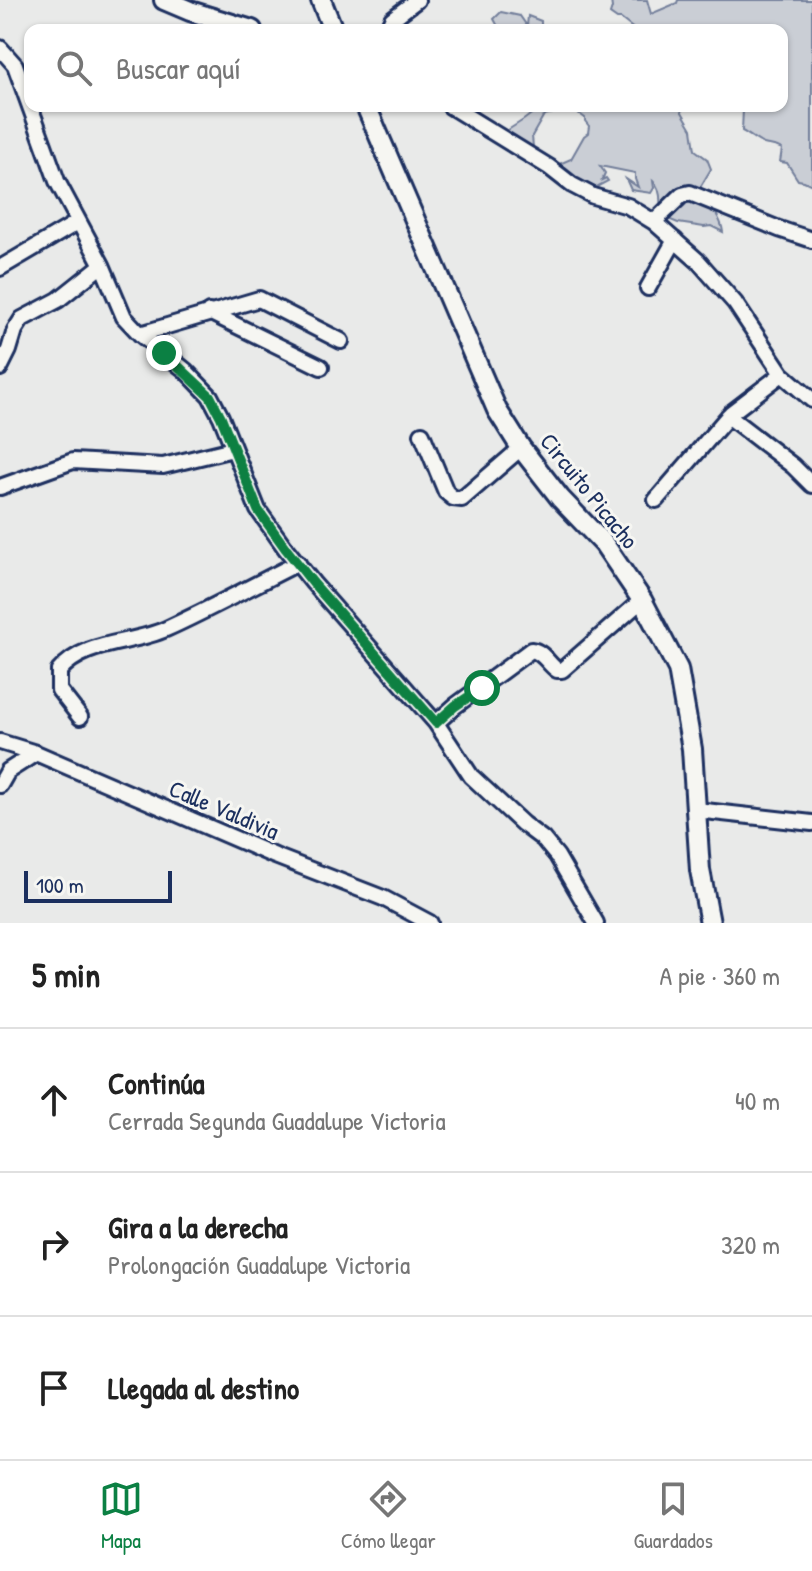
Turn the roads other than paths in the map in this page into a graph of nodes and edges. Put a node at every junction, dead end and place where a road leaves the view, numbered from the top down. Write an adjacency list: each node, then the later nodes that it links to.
1 (164, 0): 4 (main road)
2 (321, 0): 5 (main road)
3 (417, 0): 6 (street)
4 (209, 24)
5 (331, 24)
6 (390, 24)
7 (0, 48): 8 (street)
8 (24, 90)
9 (32, 112): 12 (street)
10 (369, 112): 28 (main road, Circuito Picacho)
11 (460, 112): 13 (street)
12 (78, 222): 16 (street); 17 (street)
13 (654, 222): 14 (street); 15 (street)
14 (675, 240): 18 (street); 24 (street)
15 (812, 240)
16 (102, 265): 20 (street); 23 (street)
17 (0, 268)
18 (648, 288)
19 (209, 312): 20 (street); 21 (street); 22 (street)
20 (140, 334): 29 (street)
21 (341, 341)
22 (321, 367)
23 (0, 368)
24 (782, 374): 25 (street); 26 (street)
25 (812, 400)
26 (728, 416): 30 (street); 32 (street)
27 (422, 434): 28 (street)
28 (521, 448): 34 (main road, Circuito Picacho)
29 (233, 449): 31 (street); 33 (street)
30 (812, 485)
31 (0, 487)
32 (656, 500)
33 (298, 563): 35 (street); 36 (street)
34 (642, 600): 36 (street); 40 (main road, Circuito Picacho)
35 (80, 717)
36 (436, 723): 43 (street)
37 (0, 742): 38 (street, Calle Valdivia)
38 (36, 753): 39 (street); 42 (street, Calle Valdivia)
39 (0, 785)
40 (696, 810): 41 (street); 44 (main road, Circuito Picacho)
41 (812, 823)
42 (430, 923)
43 (596, 923)
44 (710, 923)

